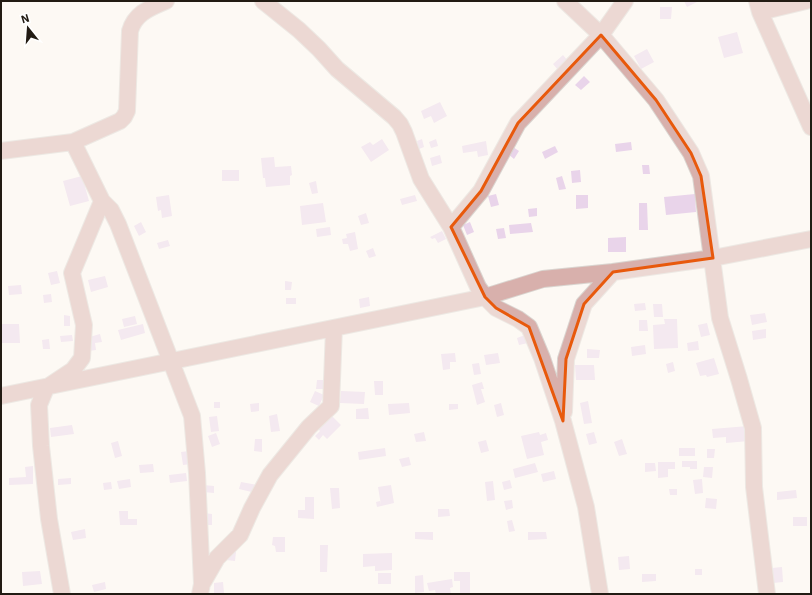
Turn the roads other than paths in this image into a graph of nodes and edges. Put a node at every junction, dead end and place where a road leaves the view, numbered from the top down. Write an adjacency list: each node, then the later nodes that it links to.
1 (166, 1): 9 (street)
2 (263, 1): 12 (street)
3 (565, 1): 7 (street)
4 (625, 1): 7 (street)
5 (806, 1): 6 (street)
6 (759, 6): 8 (street)
7 (601, 35): 12 (street); 14 (street)
8 (811, 127)
9 (73, 142): 10 (street); 11 (street)
10 (1, 151)
11 (102, 201): 18 (street); 19 (street)
12 (451, 227): 16 (street)
13 (811, 239): 14 (street)
14 (713, 258): 15 (street); 25 (street)
15 (613, 272): 16 (street); 21 (street)
16 (485, 297): 17 (street); 21 (street)
17 (334, 328): 18 (street); 22 (street)
18 (170, 362): 19 (street); 22 (street)
19 (46, 388): 20 (street); 23 (street)
20 (1, 396)
21 (563, 421): 24 (street)
22 (201, 589)
23 (62, 594)
24 (600, 594)
25 (767, 594)

